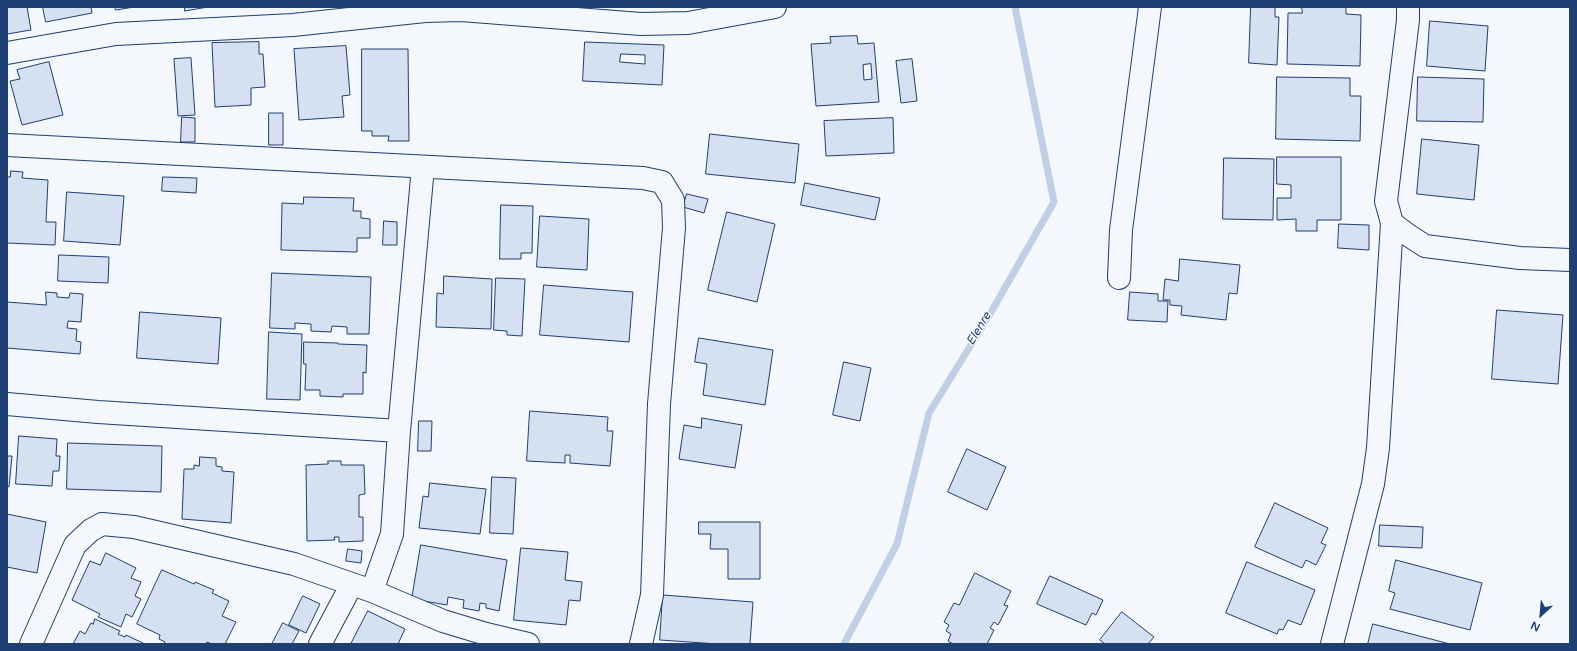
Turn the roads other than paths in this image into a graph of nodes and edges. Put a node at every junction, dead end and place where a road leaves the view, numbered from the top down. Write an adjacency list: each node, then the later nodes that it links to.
1 (775, 7): 4 (street)
2 (1150, 7): 9 (street)
3 (1408, 7): 7 (street)
4 (7, 53)
5 (7, 145): 6 (street)
6 (423, 167): 11 (street); 16 (street)
7 (1392, 223): 8 (street); 17 (street)
8 (1570, 260)
9 (1119, 278)
10 (7, 404): 11 (street)
11 (399, 431): 12 (street)
12 (362, 587): 13 (street); 14 (street); 15 (street)
13 (31, 644)
14 (320, 644)
15 (528, 644)
16 (641, 644)
17 (1332, 644)

